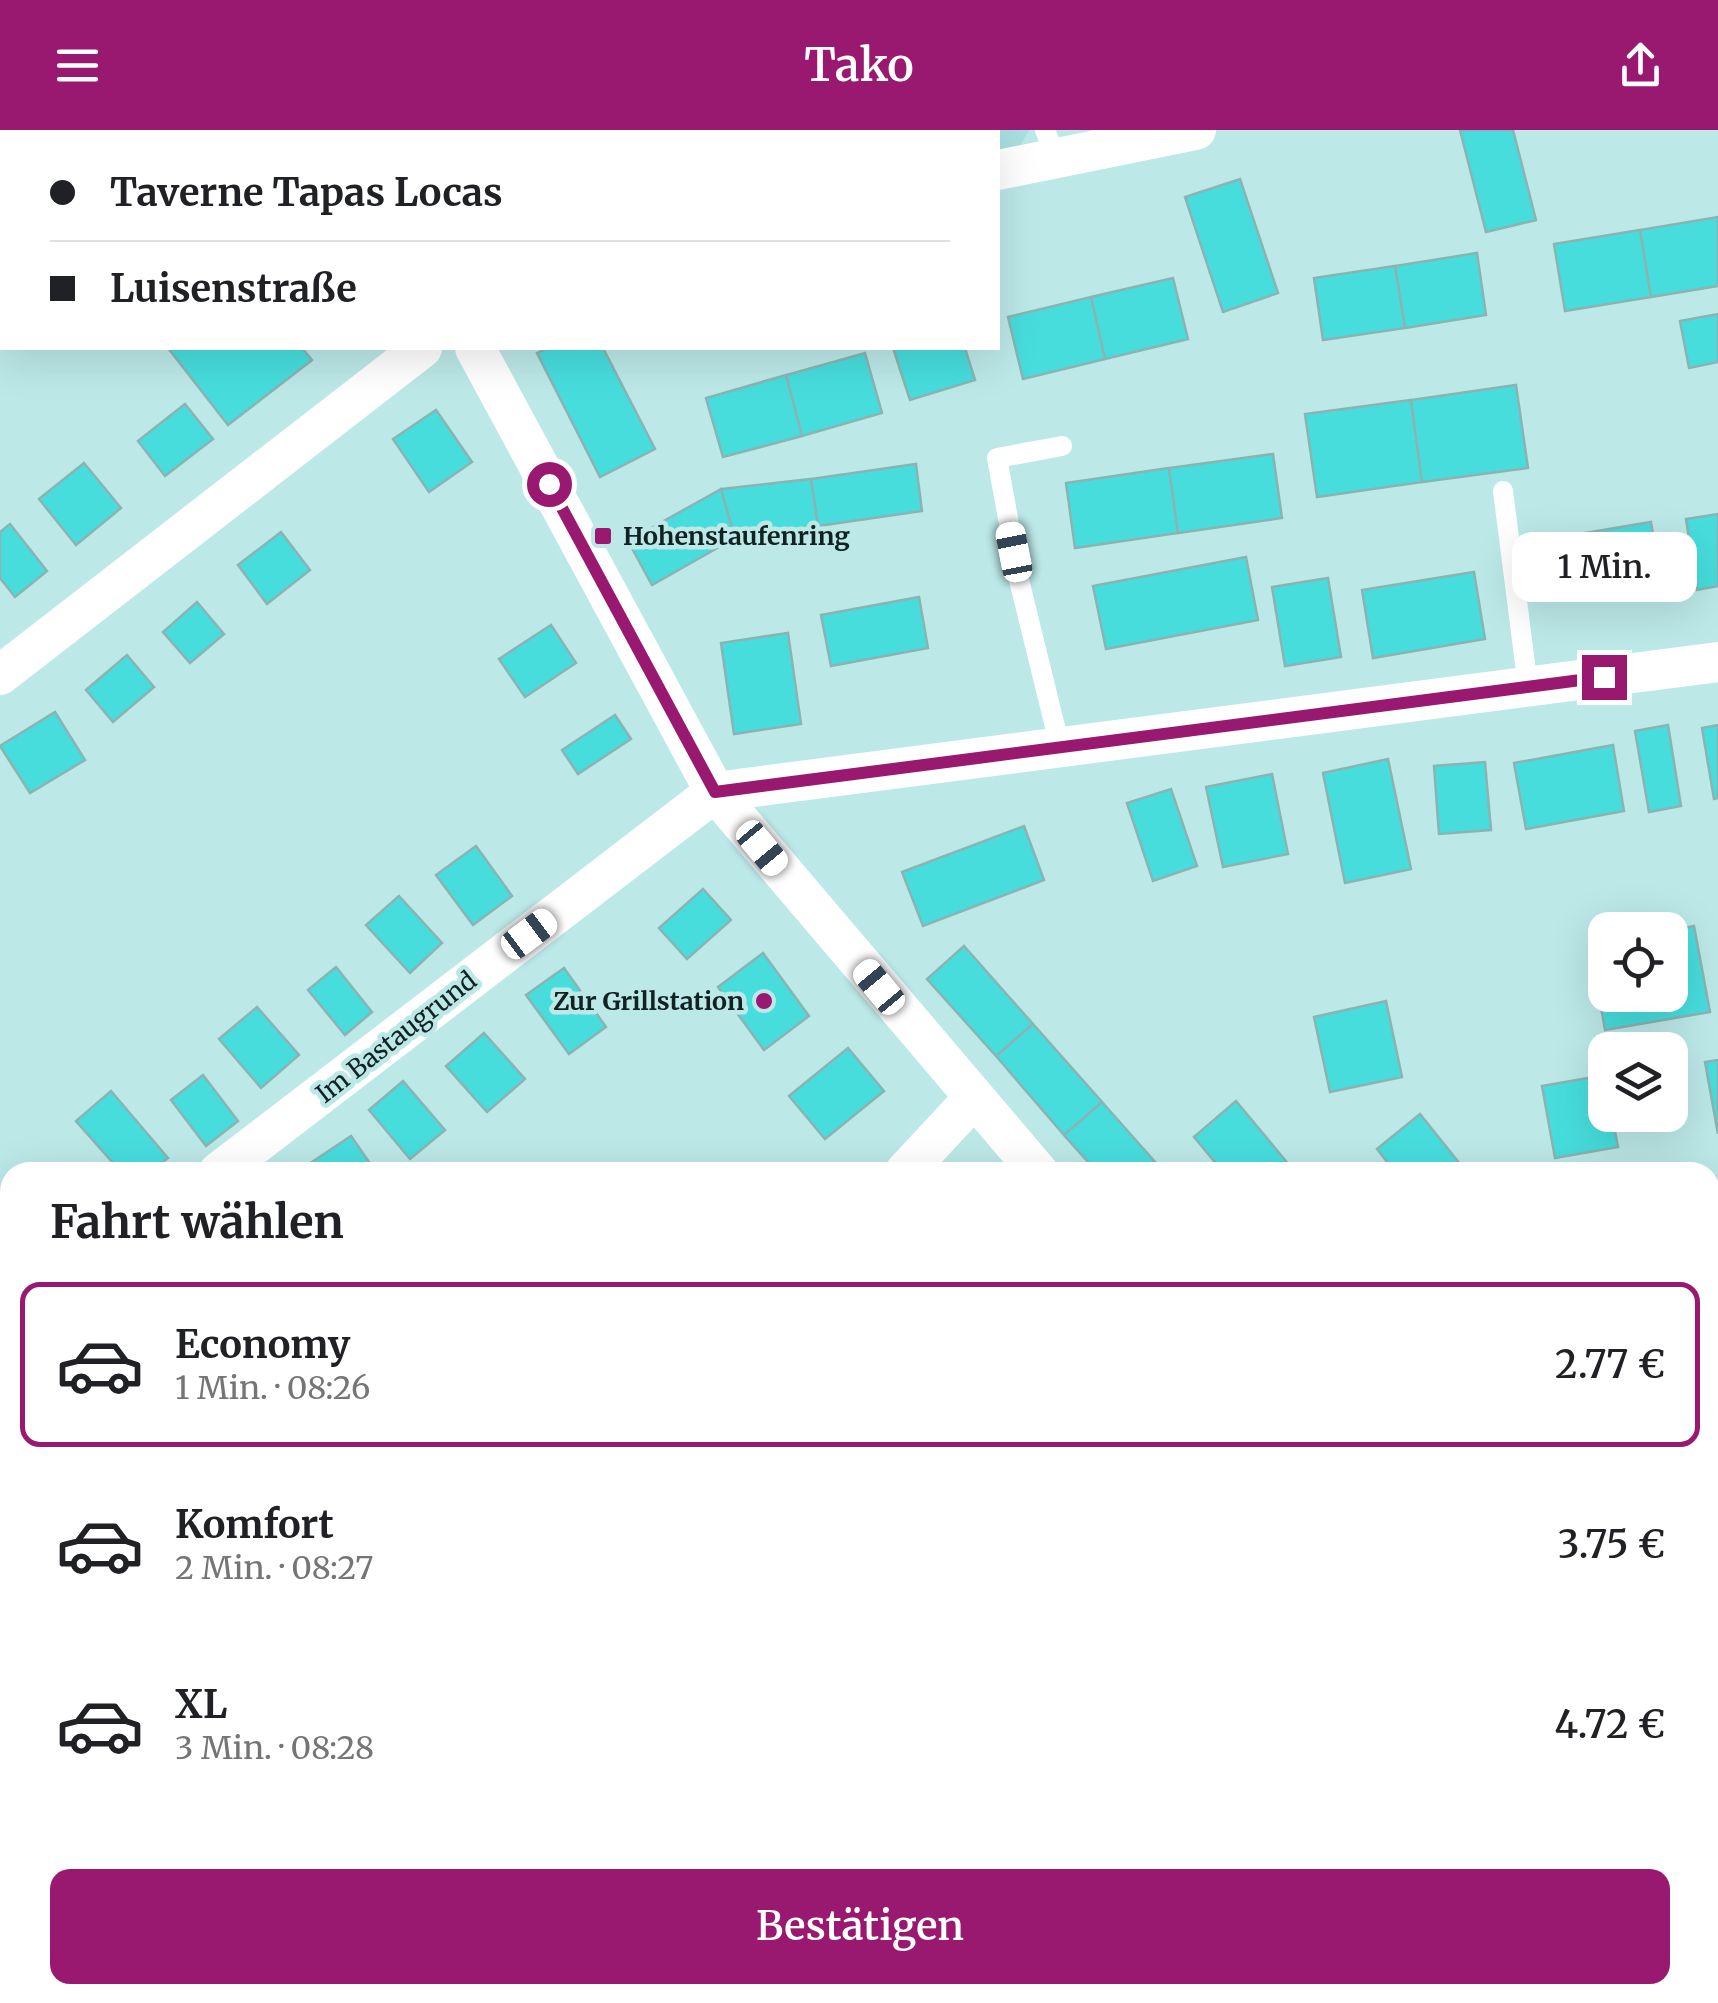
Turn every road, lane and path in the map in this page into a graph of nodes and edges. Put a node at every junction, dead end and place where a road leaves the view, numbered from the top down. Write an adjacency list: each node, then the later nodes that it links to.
1 (1196, 130): 2 (street)
2 (1050, 144): 3 (street)
3 (1000, 169)
4 (419, 350): 9 (street)
5 (475, 350): 12 (street)
6 (1062, 446): 11 (lane)
7 (1503, 491): 10 (lane)
8 (1718, 662): 10 (street)
9 (0, 675)
10 (1528, 687): 11 (street)
11 (1060, 747): 12 (street)
12 (715, 792): 13 (street); 14 (street, Im Bastaugrund)
13 (972, 1099): 15 (street); 16 (street)
14 (233, 1162)
15 (914, 1162)
16 (1029, 1162)

